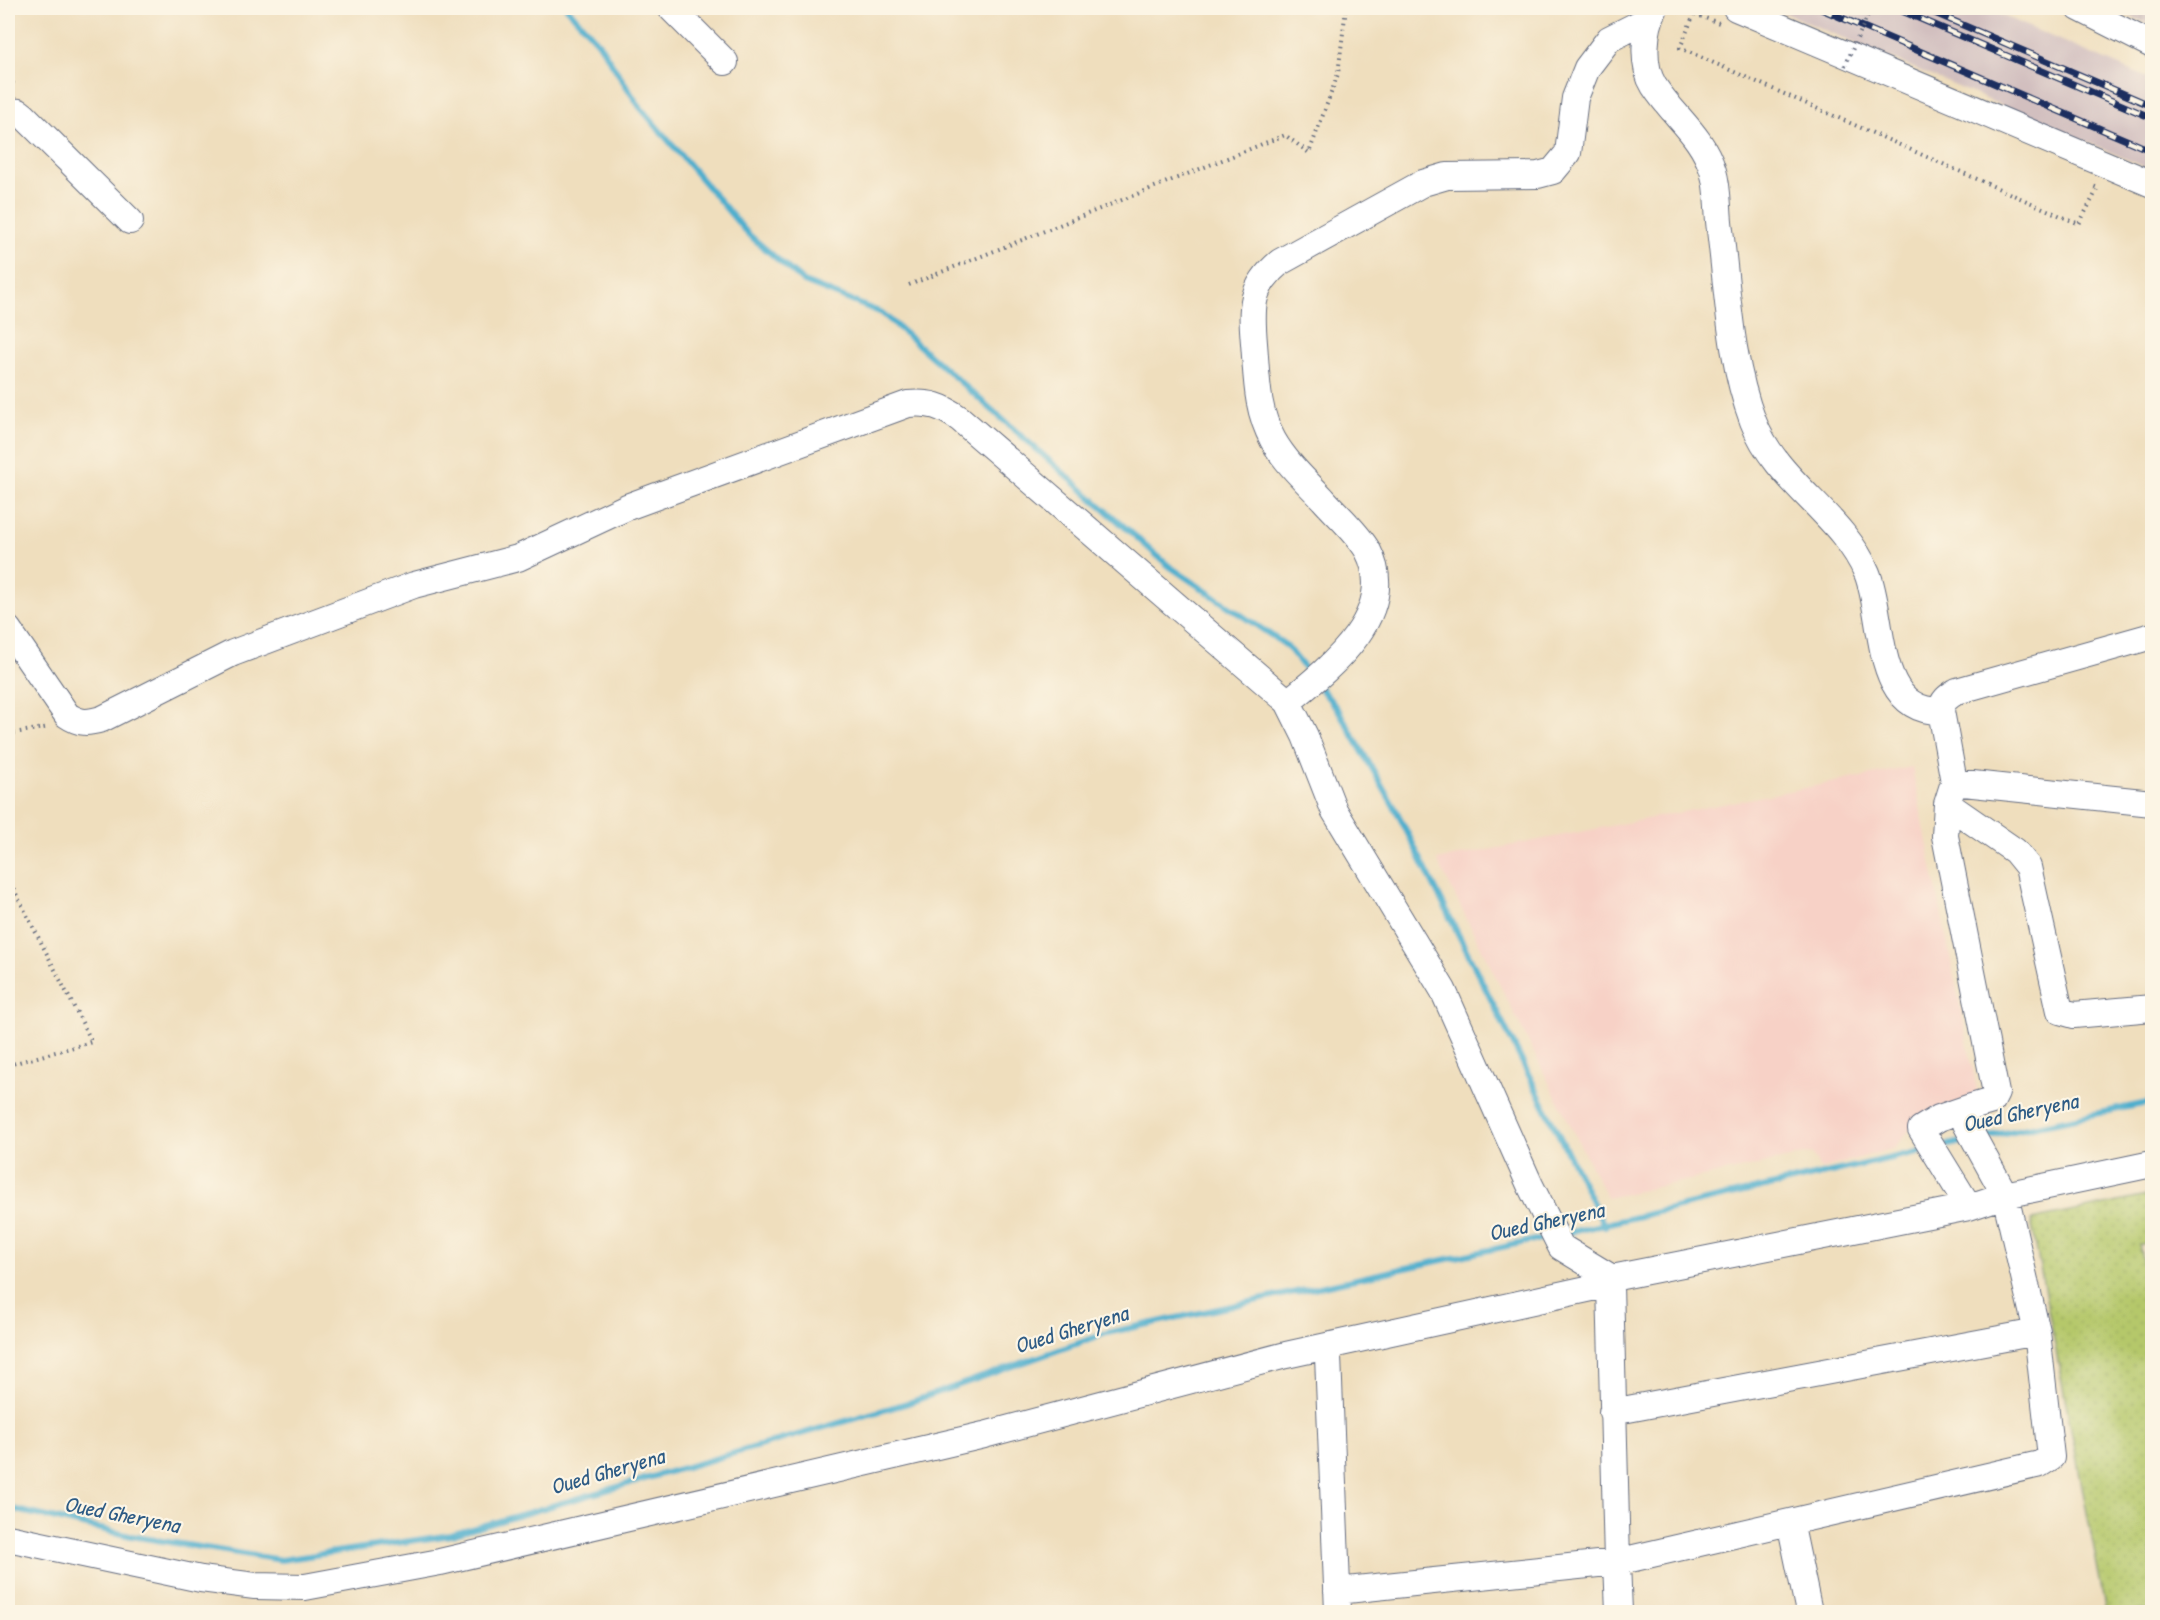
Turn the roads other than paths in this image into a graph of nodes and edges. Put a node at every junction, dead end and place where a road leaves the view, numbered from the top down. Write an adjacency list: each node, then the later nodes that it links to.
1 (671, 8): 6 (street)
2 (2079, 8): 5 (street)
3 (1652, 13): 12 (street); 13 (street)
4 (1729, 16): 8 (street)
5 (2152, 45)
6 (725, 62)
7 (8, 111): 9 (street)
8 (2152, 184)
9 (130, 221)
10 (8, 629): 12 (street)
11 (2152, 636): 13 (street)
12 (1288, 702): 21 (street)
13 (1941, 711): 14 (street)
14 (1950, 793): 15 (street); 16 (street); 17 (street)
15 (2152, 803)
16 (2152, 1008)
17 (1967, 1116): 19 (street); 20 (street)
18 (2152, 1164): 19 (street)
19 (2005, 1195): 20 (street); 22 (street)
20 (1969, 1207): 21 (street)
21 (1611, 1281): 24 (street); 26 (street)
22 (2037, 1332): 24 (street); 25 (street)
23 (1328, 1356): 28 (street)
24 (1612, 1412): 27 (street)
25 (1790, 1521): 27 (street); 30 (street)
26 (8, 1538)
27 (1617, 1562): 28 (street); 29 (street)
28 (1338, 1602)
29 (1619, 1612)
30 (1809, 1612)

